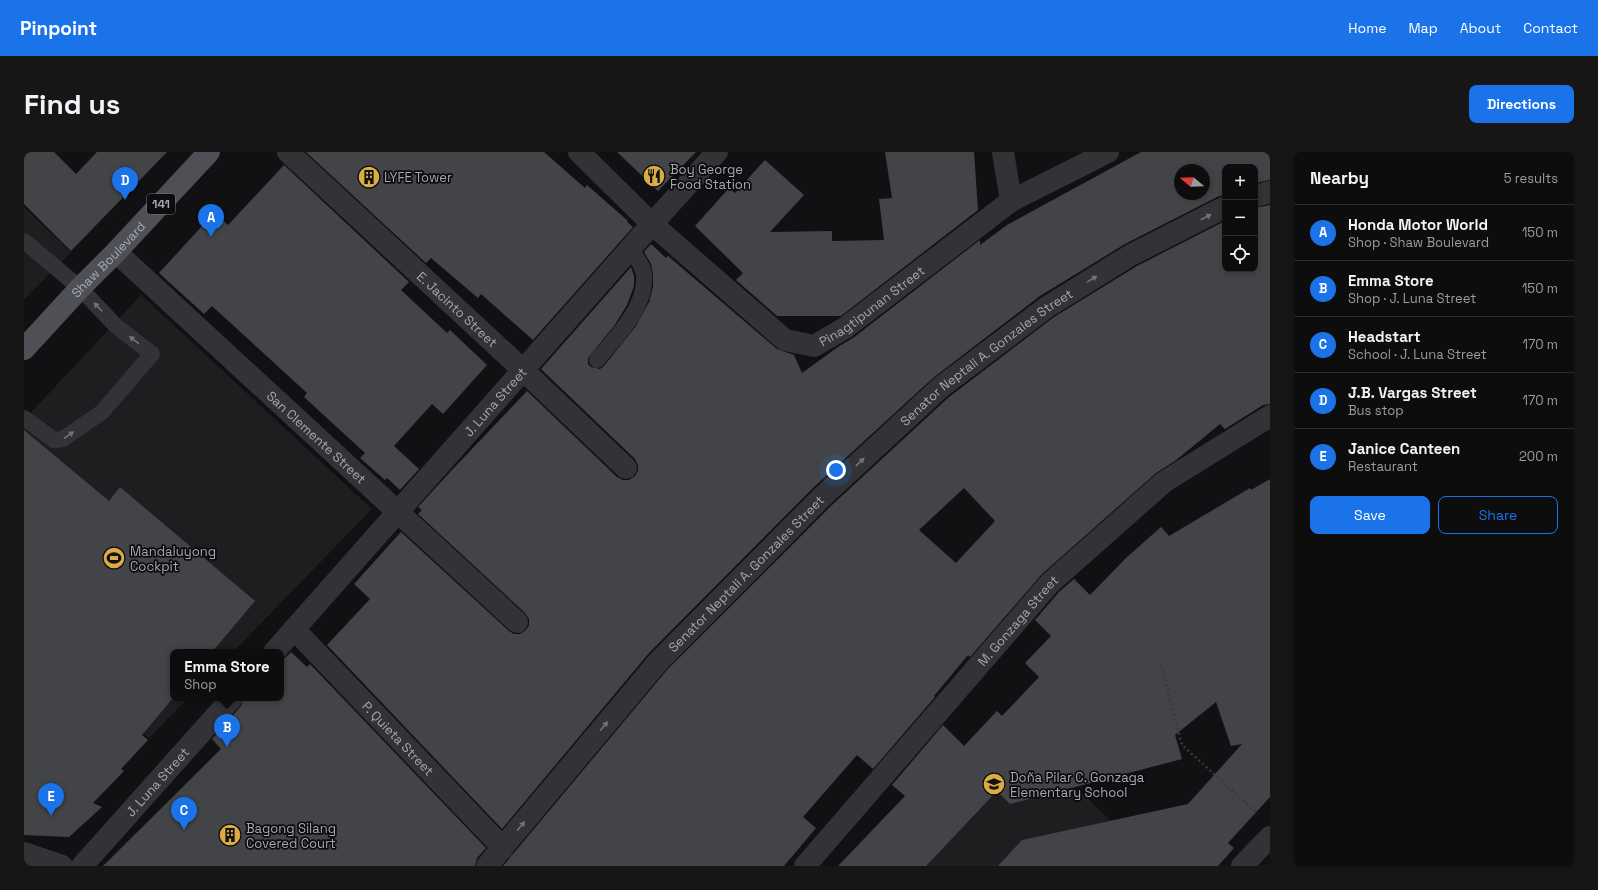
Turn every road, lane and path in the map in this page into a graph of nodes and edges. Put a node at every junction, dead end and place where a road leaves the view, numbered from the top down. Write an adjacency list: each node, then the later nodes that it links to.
1 (209, 152): 14 (main road, Shaw Boulevard / 141)
2 (288, 152): 18 (street, E. Jacinto Street)
3 (579, 152): 11 (street, Pinagtipunan Street)
4 (717, 152): 11 (street, J. Luna Street)
5 (1003, 152): 9 (street)
6 (1108, 152): 9 (street, Pinagtipunan Street)
7 (1270, 192): 8 (street)
8 (1258, 195)
9 (1012, 201): 11 (street, Pinagtipunan Street)
10 (1222, 209): 30 (street, Senator Neptali A. Gonzales Street, one-way to 10)
11 (652, 224): 13 (street, J. Luna Street)
12 (24, 241): 15 (lane)
13 (630, 248): 17 (lane); 18 (street, J. Luna Street)
14 (116, 252): 15 (main road, Shaw Boulevard / 141); 22 (street, San Clemente Street)
15 (80, 288): 16 (main road, Shaw Boulevard / 141); 20 (lane, one-way to 15)
16 (26, 343)
17 (597, 360)
18 (523, 370): 21 (street, E. Jacinto Street); 22 (street, J. Luna Street)
19 (1270, 416): 35 (street, M. Gonzaga Street)
20 (24, 418)
21 (626, 468)
22 (397, 512): 23 (street, San Clemente Street); 24 (street, J. Luna Street)
23 (516, 622)
24 (294, 629): 25 (street, J. Luna Street); 30 (street, P. Quieta Street)
25 (277, 649)
26 (1161, 665): 28 (path)
27 (229, 701): 33 (street, J. Luna Street)
28 (1258, 814)
29 (1270, 837): 36 (street)
30 (503, 848): 34 (street, Senator Neptali A. Gonzales Street)
31 (24, 853): 32 (street)
32 (62, 866)
33 (82, 866)
34 (487, 866)
35 (805, 866)
36 (1242, 866)

